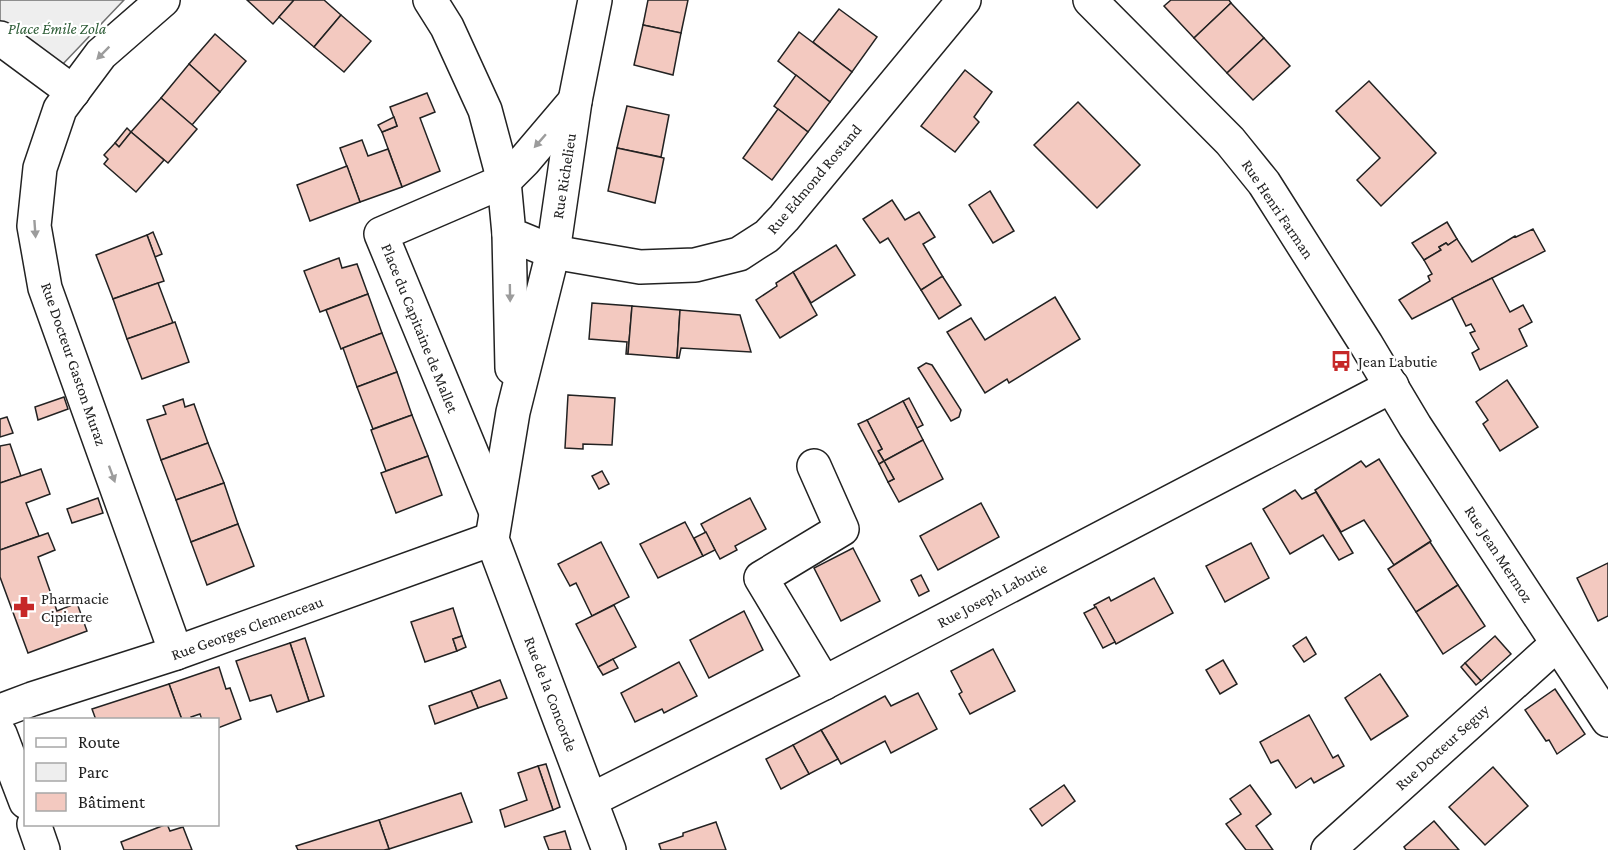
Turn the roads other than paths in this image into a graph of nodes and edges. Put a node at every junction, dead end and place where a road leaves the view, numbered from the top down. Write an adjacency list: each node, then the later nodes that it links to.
1 (430, 0): 9 (street)
2 (595, 0): 8 (street, Rue Richelieu)
3 (964, 0): 11 (street, Rue Edmond Rostand)
4 (1090, 0): 12 (street, Rue Henri Farman)
5 (154, 3): 7 (street, Rue Docteur Gaston Muraz, one-way to 7)
6 (0, 38): 7 (street)
7 (73, 92): 17 (street, Rue Docteur Gaston Muraz, one-way to 17)
8 (575, 101): 9 (street, Rue Richelieu, one-way to 9); 11 (street, Rue Richelieu)
9 (504, 181): 10 (street); 15 (street, Place du Capitaine de Mallet)
10 (509, 234): 11 (street, Rue Edmond Rostand); 13 (street, one-way to 13)
11 (553, 252): 13 (street)
12 (1392, 386): 16 (street, Rue Jean Mermoz); 18 (street, Rue Joseph Labutie)
13 (513, 412): 15 (street)
14 (814, 465): 18 (street)
15 (494, 525): 17 (street, Rue Georges Clemenceau); 23 (street, Rue de la Concorde)
16 (1557, 644): 20 (street, Rue Jean Mermoz); 27 (street, Rue Docteur Seguy)
17 (176, 653): 19 (street, Rue Georges Clemenceau)
18 (824, 683): 23 (street, Rue Joseph Labutie)
19 (0, 711)
20 (1608, 720)
21 (0, 734): 22 (street)
22 (24, 797)
23 (591, 800): 26 (street, Rue de la Concorde)
24 (34, 826): 25 (street)
25 (43, 850)
26 (609, 850)
27 (1328, 850)

